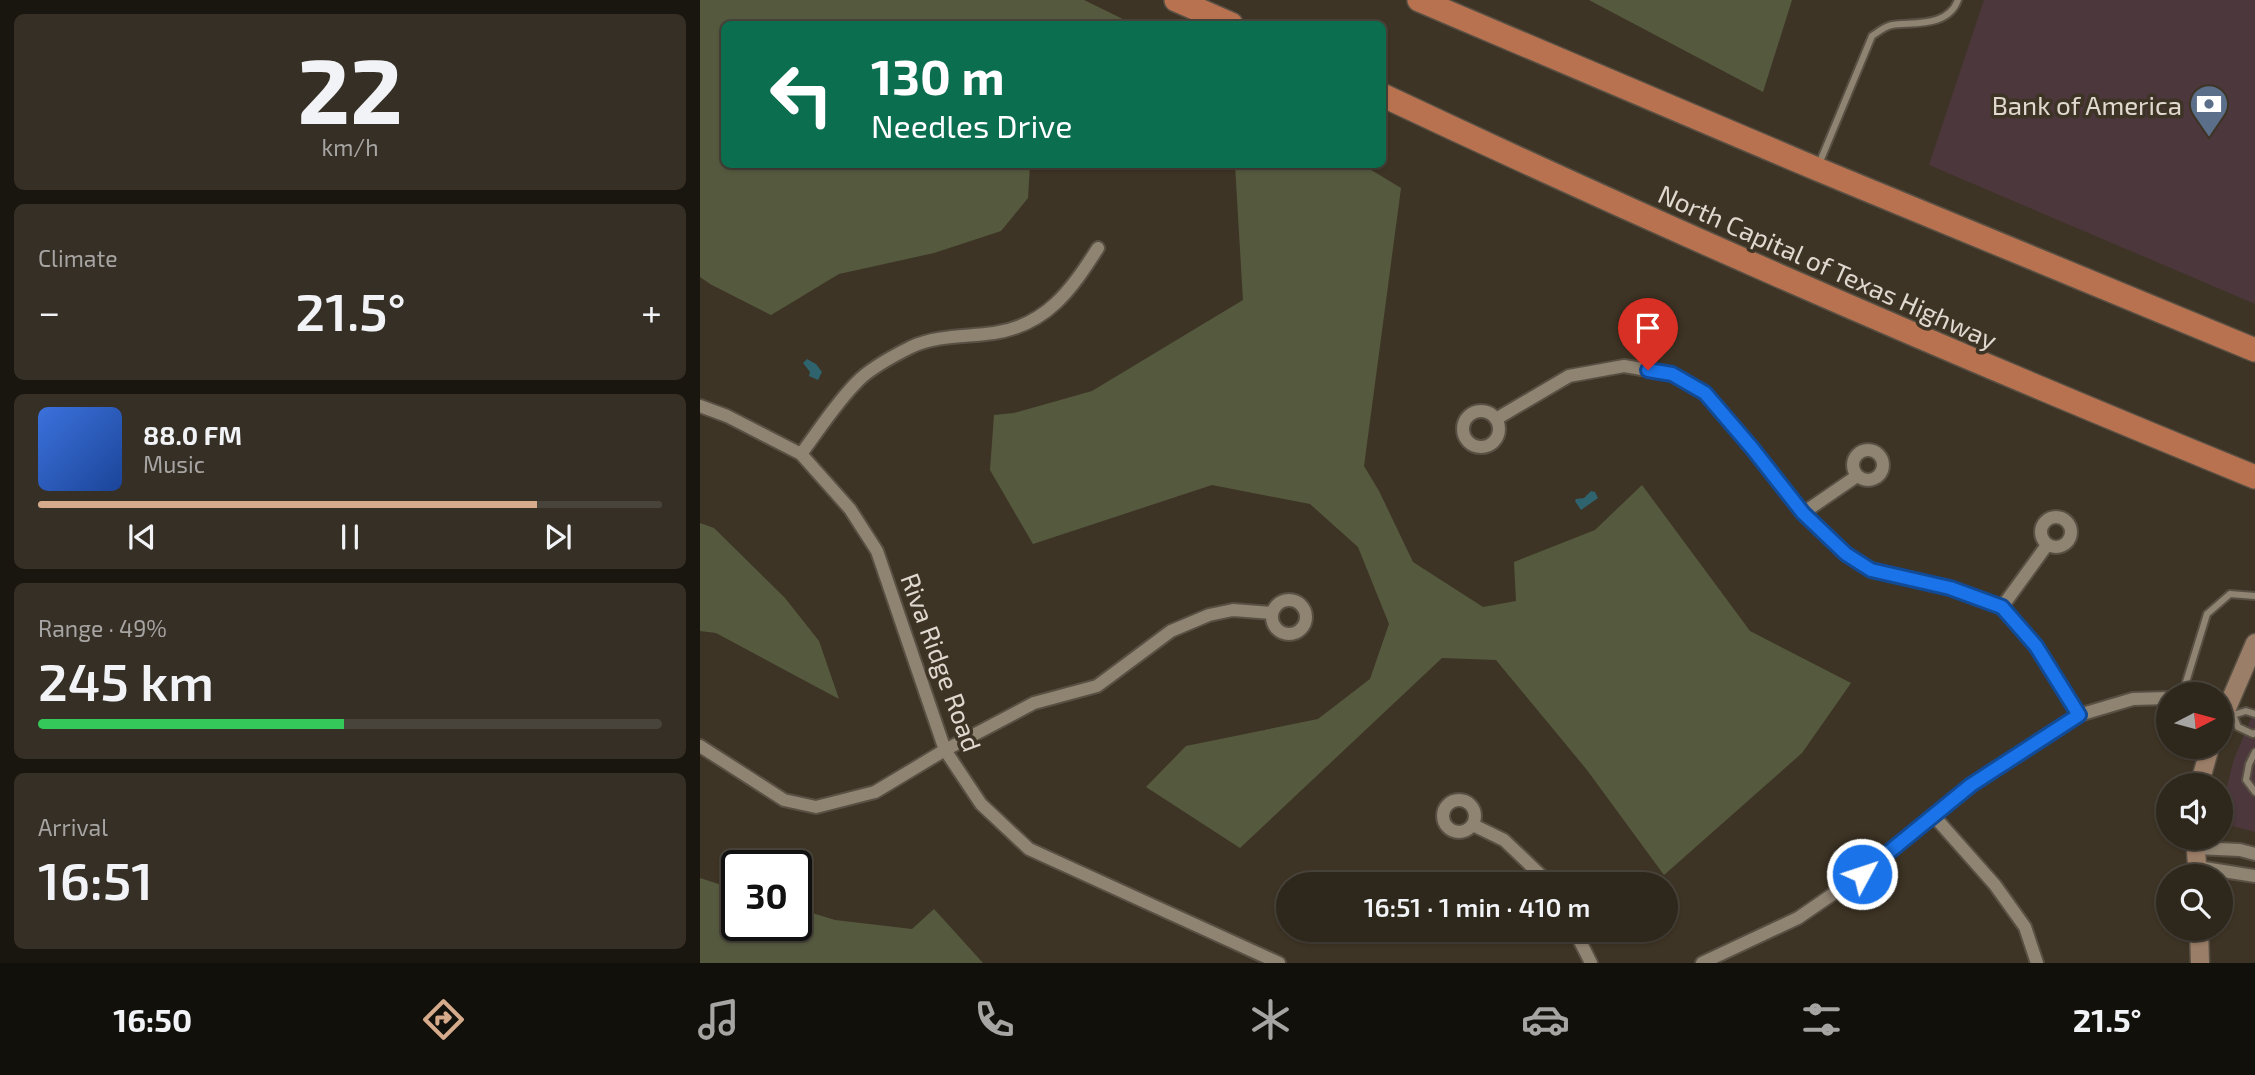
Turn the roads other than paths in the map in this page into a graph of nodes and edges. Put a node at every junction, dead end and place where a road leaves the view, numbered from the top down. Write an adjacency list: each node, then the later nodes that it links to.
1 (1175, 0): 4 (highway)
2 (1419, 0): 6 (highway)
3 (1958, 0): 6 (lane)
4 (1224, 21)
5 (1386, 97): 13 (highway, North Capital of Texas Highway)
6 (1817, 169): 8 (highway)
7 (1098, 248): 11 (street)
8 (2255, 350)
9 (700, 406): 11 (street, Riva Ridge Road)
10 (1496, 419): 14 (street)
11 (802, 454): 29 (street, Riva Ridge Road)
12 (1857, 476): 14 (street)
13 (2255, 477)
14 (1803, 513): 17 (street)
15 (2047, 545): 17 (street)
16 (2255, 596): 20 (lane)
17 (2002, 607): 25 (street)
18 (1272, 613): 29 (street)
19 (2255, 643): 21 (street)
20 (2186, 682)
21 (2233, 696)
22 (2156, 698): 25 (street)
23 (2233, 713): 24 (lane)
24 (2255, 714)
25 (2079, 715): 32 (street)
26 (2233, 722): 27 (lane)
27 (2255, 733)
28 (700, 746): 29 (street)
29 (945, 750): 41 (street, Riva Ridge Road)
30 (2255, 752): 31 (lane)
31 (2255, 792)
32 (1933, 815): 43 (street); 44 (street)
33 (1473, 825): 36 (street)
34 (2233, 849): 35 (street)
35 (2255, 854)
36 (1537, 872)
37 (2233, 874): 38 (street)
38 (2255, 876)
39 (2199, 941): 45 (street)
40 (1580, 942): 42 (street)
41 (1279, 963)
42 (1591, 963)
43 (1702, 963)
44 (2037, 963)
45 (2200, 963)

